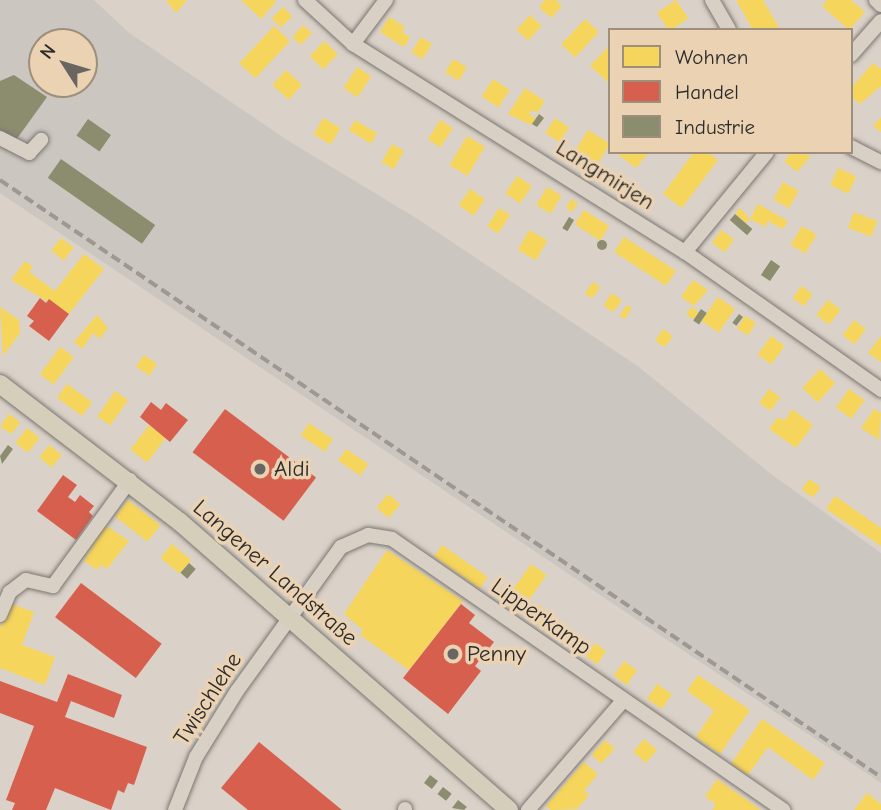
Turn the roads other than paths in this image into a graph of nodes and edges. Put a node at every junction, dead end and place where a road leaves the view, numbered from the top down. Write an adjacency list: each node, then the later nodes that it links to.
1 (305, 0): 8 (street, Langmirjen)
2 (386, 0): 8 (street)
3 (712, 0): 7 (street)
4 (876, 0): 5 (street)
5 (881, 5)
6 (881, 22): 9 (street)
7 (728, 28)
8 (353, 44): 15 (street, Langmirjen)
9 (853, 53)
10 (0, 138): 11 (street)
11 (41, 140)
12 (853, 148): 14 (street)
13 (764, 154): 15 (street)
14 (881, 162)
15 (685, 252): 17 (street, Langmirjen)
16 (0, 384): 18 (main road, Langener Landstraße)
17 (881, 390)
18 (130, 481): 19 (street); 20 (main road, Langener Landstraße)
19 (0, 615)
20 (291, 620): 21 (street, Lipperkamp); 22 (street, Twischlehe); 23 (main road, Langener Landstraße)
21 (622, 702): 24 (street); 25 (street, Lipperkamp)
22 (175, 810)
23 (509, 810)
24 (528, 810)
25 (783, 810)

